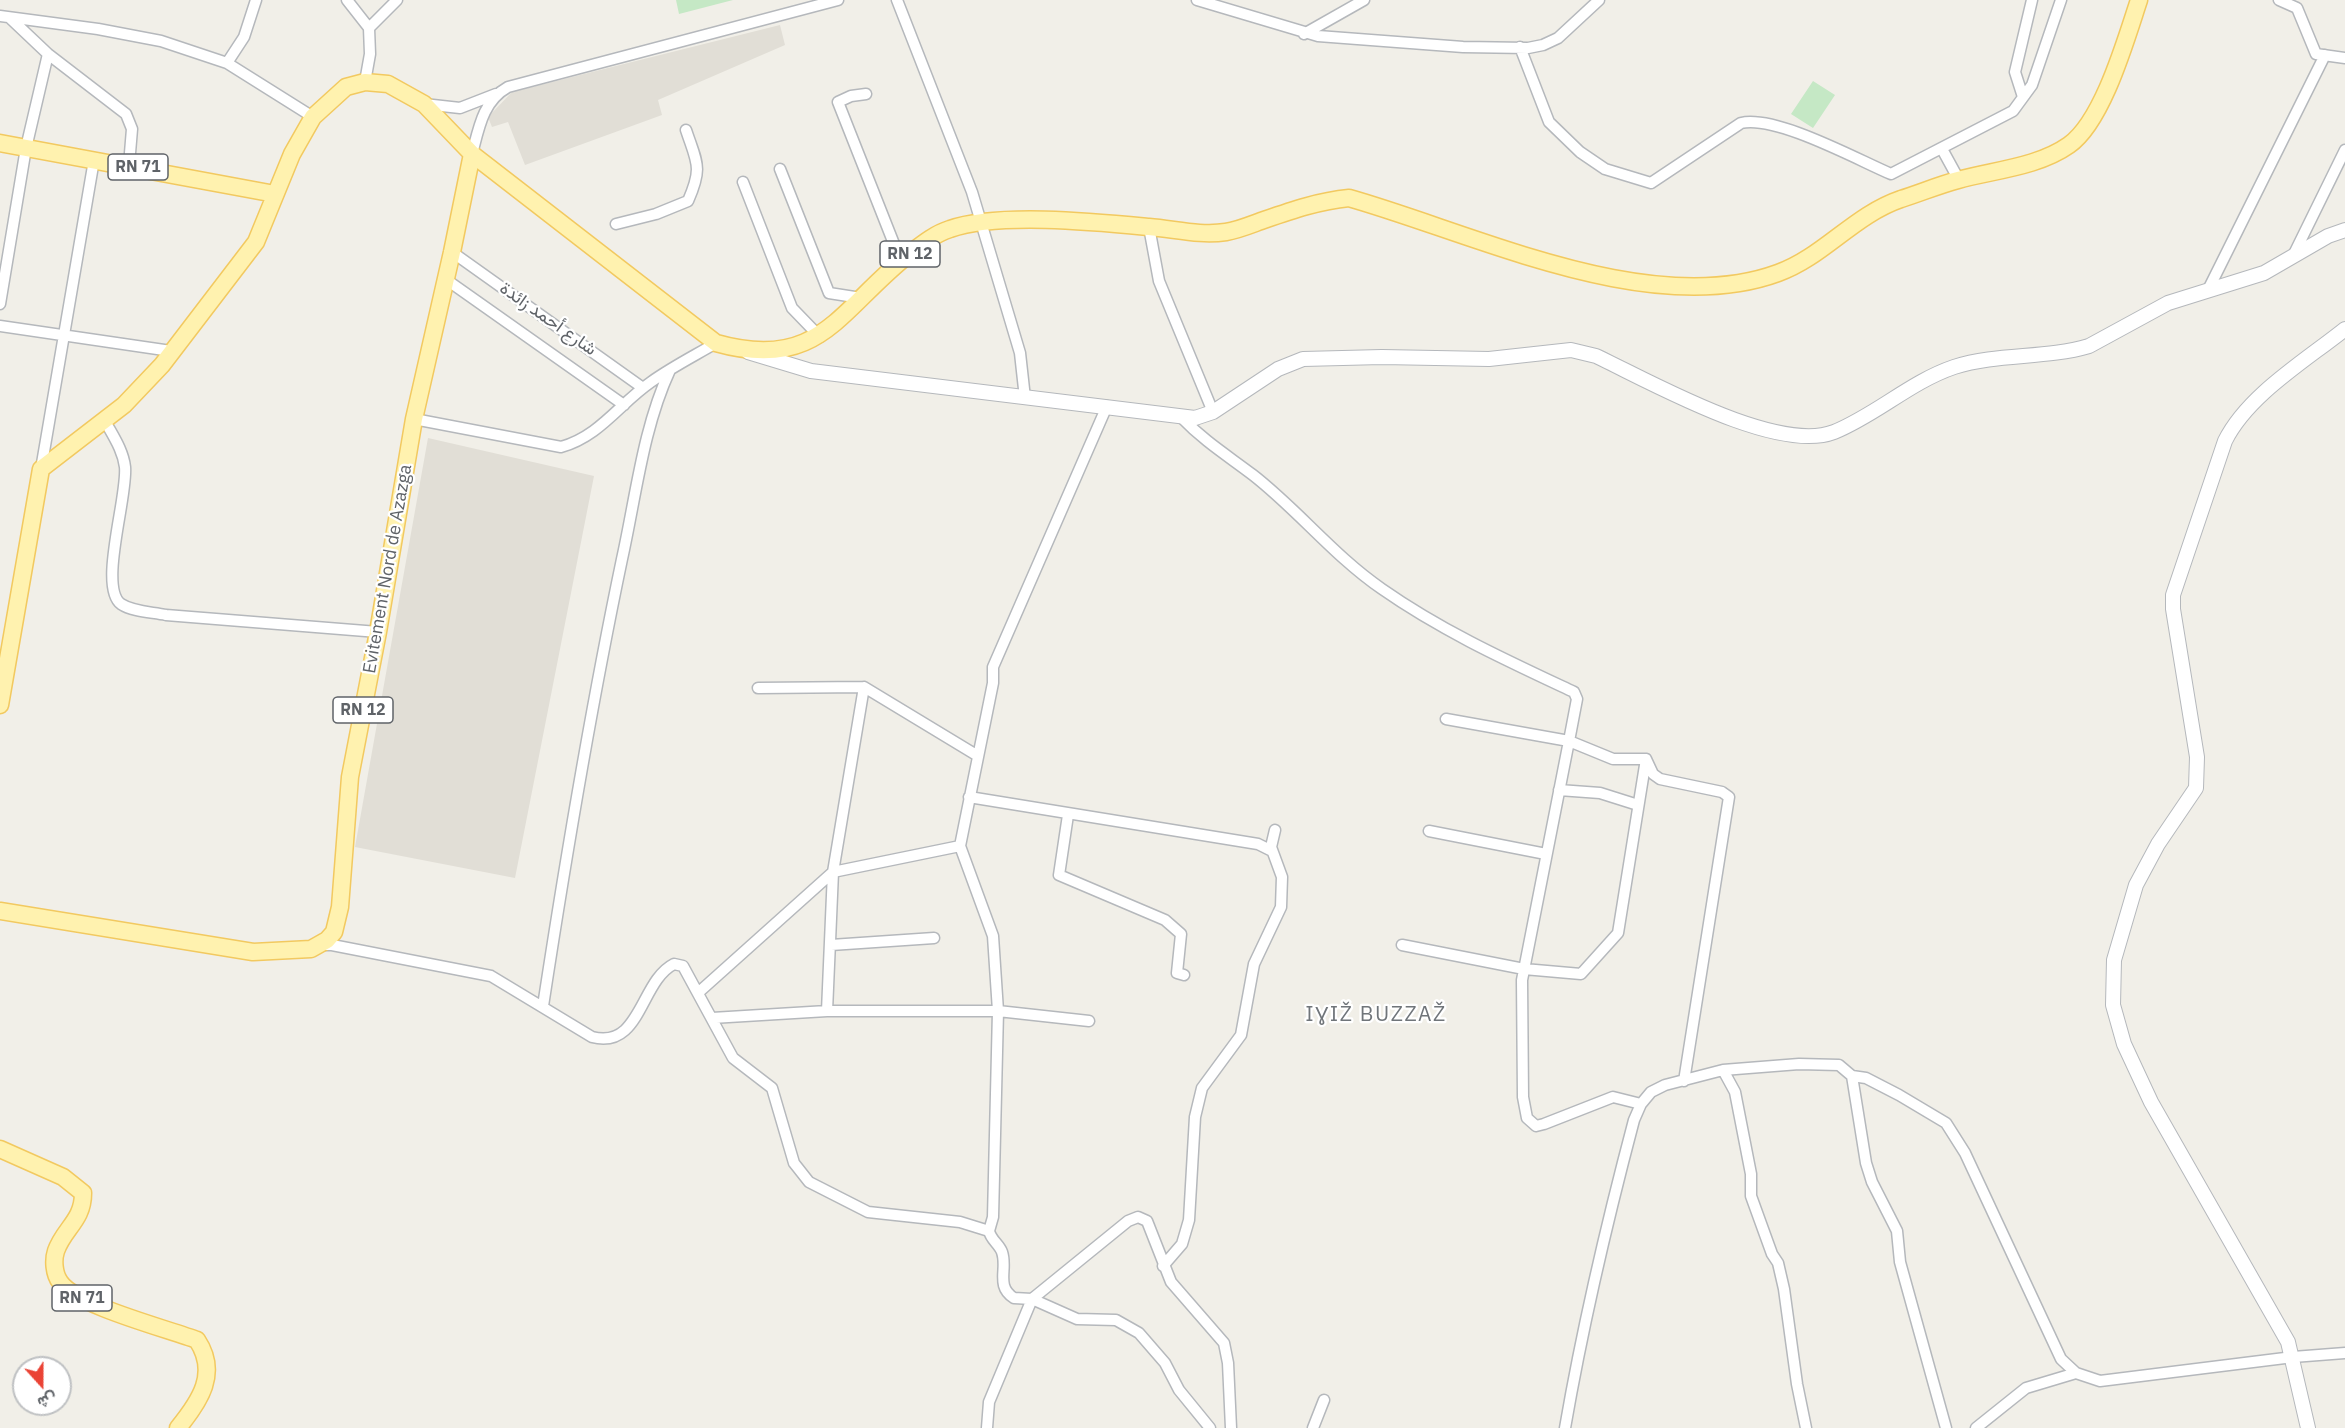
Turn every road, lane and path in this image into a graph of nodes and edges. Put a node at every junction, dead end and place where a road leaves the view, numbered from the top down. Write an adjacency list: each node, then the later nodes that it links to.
1 (256, 0): 20 (street)
2 (347, 0): 14 (street)
3 (397, 0): 14 (street)
4 (838, 0): 22 (street)
5 (897, 0): 39 (street)
6 (1197, 0): 15 (street)
7 (1364, 0): 15 (street)
8 (1599, 0): 16 (street)
9 (2032, 0): 24 (street)
10 (2061, 0): 24 (street)
11 (2139, 0): 36 (main road, RN 12)
12 (2279, 0): 18 (street)
13 (5, 17): 17 (street); 20 (street)
14 (369, 28): 21 (street)
15 (1304, 34): 16 (street)
16 (1520, 47): 30 (street)
17 (48, 54): 29 (street); 34 (street)
18 (2325, 56): 19 (street); 47 (street)
19 (2345, 58)
20 (227, 63): 26 (street)
21 (365, 82): 25 (main road, RN 12); 26 (main road)
22 (496, 94): 25 (street); 32 (street)
23 (866, 94): 45 (street)
24 (2023, 97): 30 (street)
25 (424, 104): 32 (main road, RN 12)
26 (313, 117): 38 (main road)
27 (686, 130): 40 (street)
28 (0, 143): 29 (main road, RN 71)
29 (26, 148): 33 (main road, RN 71); 49 (street)
30 (1942, 149): 36 (street)
31 (2345, 150): 44 (street)
32 (472, 153): 43 (main road, Evitement Nord de Azazga / RN 12); 54 (main road, RN 12)
33 (93, 160): 34 (main road, RN 71); 52 (street)
34 (129, 165): 38 (main road, RN 71)
35 (780, 169): 48 (street)
36 (1959, 180): 41 (main road, RN 12)
37 (743, 182): 53 (street)
38 (275, 194): 55 (main road)
39 (980, 221): 41 (main road, RN 12); 45 (main road, RN 12); 59 (street)
40 (616, 224)
41 (1149, 227): 62 (street)
42 (2345, 230): 44 (street)
43 (452, 252): 46 (main road, Evitement Nord de Azazga / RN 12); 58 (street, شارع أحمد زائدة)
44 (2292, 259): 47 (street)
45 (897, 264): 48 (main road, RN 12)
46 (444, 278): 60 (street, شارع أحمد زائدة); 63 (main road, Evitement Nord de Azazga / RN 12)
47 (2208, 290): 62 (street)
48 (861, 298): 53 (main road, RN 12)
49 (0, 304)
50 (0, 326): 52 (street)
51 (2345, 329): 108 (street)
52 (63, 336): 55 (street); 66 (street)
53 (820, 337): 56 (main road, RN 12)
54 (716, 343): 56 (main road, RN 12); 57 (street)
55 (171, 351): 65 (main road)
56 (744, 351): 59 (street)
57 (670, 370): 58 (street); 94 (street)
58 (643, 388): 60 (street)
59 (1025, 398): 61 (street)
60 (624, 405): 63 (street)
61 (1107, 406): 64 (street); 74 (street)
62 (1213, 412): 64 (street)
63 (414, 418): 67 (main road, Evitement Nord de Azazga / RN 12)
64 (1182, 418): 73 (street)
65 (105, 421): 66 (main road); 67 (street)
66 (41, 469): 68 (main road)
67 (378, 632): 90 (main road, Evitement Nord de Azazga / RN 12)
68 (4, 659): 71 (main road)
69 (864, 687): 70 (street); 74 (street); 85 (street)
70 (758, 688)
71 (0, 705)
72 (1446, 719): 73 (street)
73 (1569, 741): 75 (street); 76 (street)
74 (978, 756): 77 (street)
75 (1646, 759): 78 (street); 101 (street)
76 (1559, 790): 78 (street); 84 (street)
77 (969, 797): 79 (street); 82 (street)
78 (1638, 805): 91 (street)
79 (1068, 815): 83 (street); 92 (street)
80 (1275, 830): 83 (street)
81 (1428, 831): 84 (street)
82 (960, 846): 85 (street); 96 (street)
83 (1272, 851): 105 (street)
84 (1545, 854): 91 (street)
85 (833, 872): 88 (street); 93 (street)
86 (0, 911): 90 (main road)
87 (934, 938): 88 (street)
88 (831, 945): 95 (street)
89 (1402, 945): 91 (street)
90 (320, 946): 94 (street)
91 (1524, 969): 102 (street)
92 (1184, 975)
93 (699, 992): 94 (street); 97 (street)
94 (543, 1006)
95 (827, 1011): 96 (street); 97 (street)
96 (998, 1011): 98 (street); 104 (street)
97 (712, 1018): 104 (street)
98 (1089, 1021)
99 (1723, 1070): 100 (street); 101 (street); 117 (street)
100 (1852, 1076): 109 (street); 118 (street)
101 (1684, 1081): 102 (street)
102 (1641, 1104): 116 (street)
103 (0, 1149): 111 (main road, RN 71)
104 (989, 1231): 106 (street)
105 (1163, 1266): 106 (street); 114 (street)
106 (1032, 1299): 112 (street); 113 (street)
107 (2345, 1353): 108 (street)
108 (2293, 1357): 109 (street); 120 (street)
109 (2076, 1373): 119 (street)
110 (1324, 1400): 115 (street)
111 (178, 1428)
112 (987, 1428)
113 (1210, 1428)
114 (1231, 1428)
115 (1313, 1428)
116 (1565, 1428)
117 (1806, 1428)
118 (1946, 1428)
119 (1976, 1428)
120 (2308, 1428)

